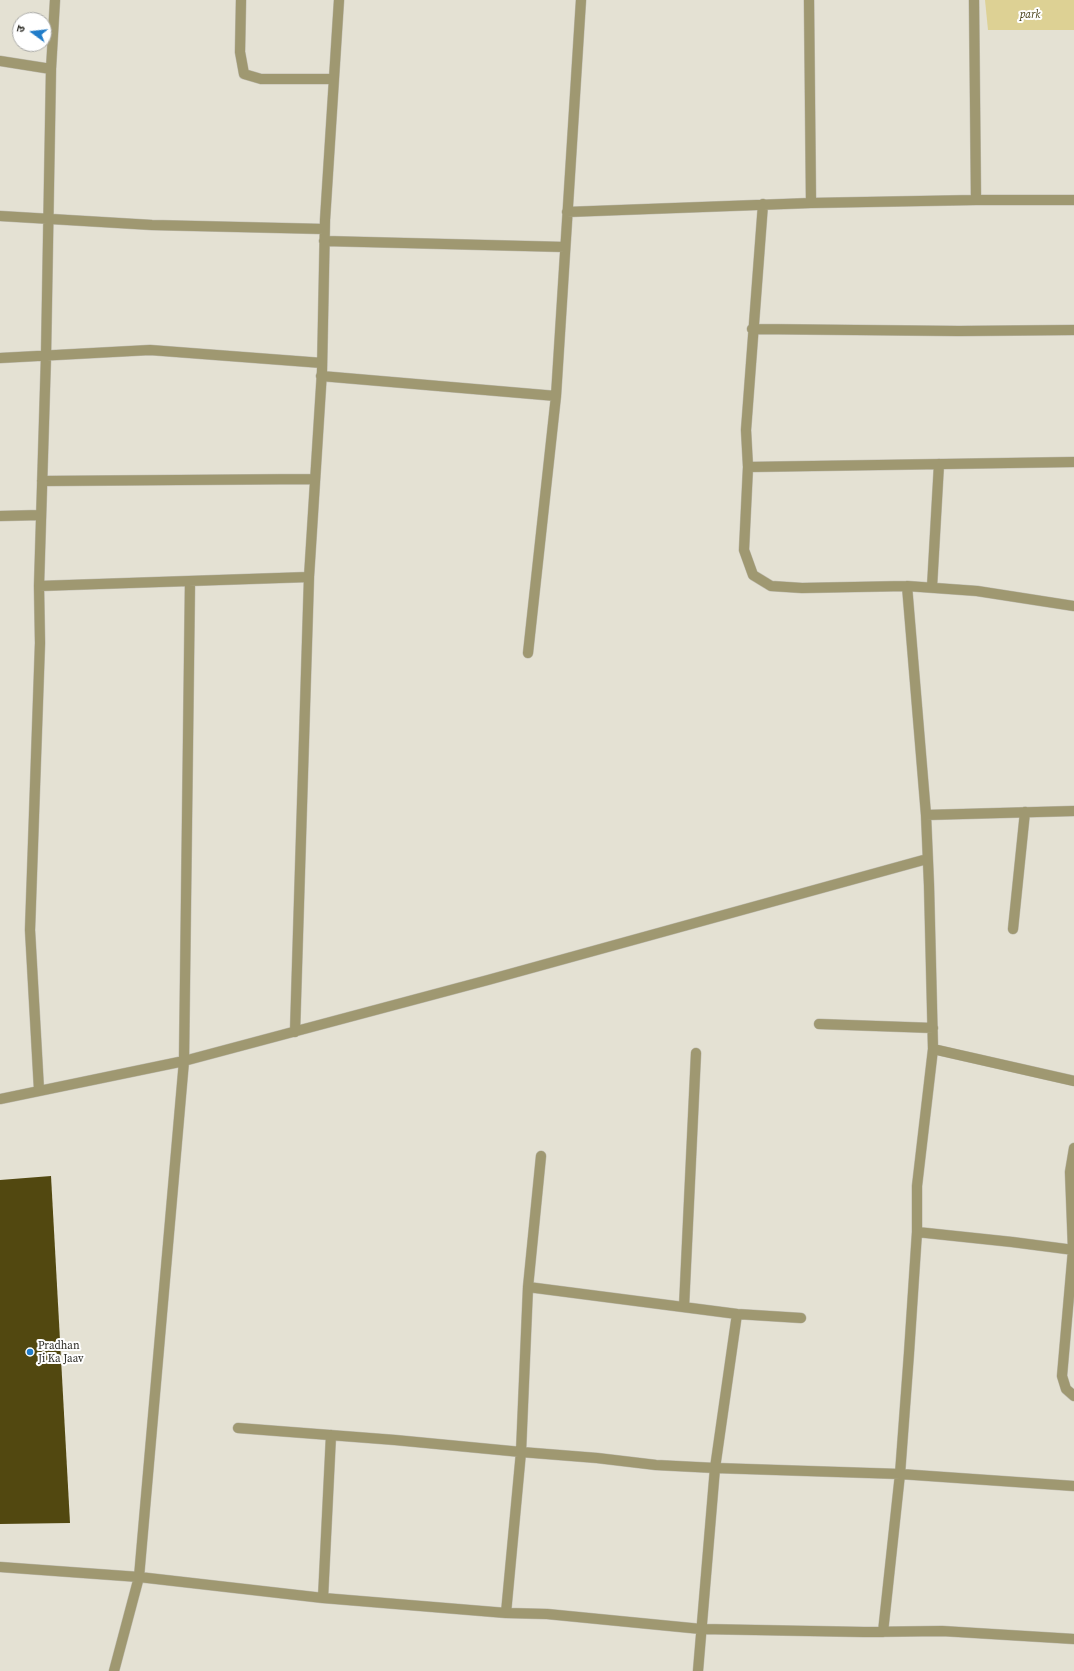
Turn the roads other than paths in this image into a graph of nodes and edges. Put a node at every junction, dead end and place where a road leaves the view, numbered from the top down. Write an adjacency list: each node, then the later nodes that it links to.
1 (55, 0): 8 (street)
2 (241, 0): 9 (street)
3 (339, 0): 9 (street)
4 (581, 0): 14 (street)
5 (809, 0): 12 (street)
6 (974, 0): 10 (street)
7 (0, 61): 8 (street)
8 (51, 69): 16 (street)
9 (334, 79): 17 (street)
10 (976, 200): 11 (street); 12 (street)
11 (1074, 200)
12 (811, 203): 13 (street)
13 (763, 204): 14 (street); 20 (street)
14 (567, 212): 19 (street)
15 (0, 216): 16 (street)
16 (48, 220): 17 (street); 22 (street)
17 (324, 229): 18 (street)
18 (324, 241): 19 (street); 24 (street)
19 (565, 247): 26 (street)
20 (752, 329): 21 (street); 29 (street)
21 (1074, 330)
22 (46, 356): 23 (street); 24 (street); 31 (street)
23 (0, 358)
24 (322, 363): 25 (street)
25 (321, 376): 26 (street); 30 (street)
26 (556, 396): 40 (street)
27 (1074, 462): 28 (street)
28 (939, 464): 29 (street); 38 (street)
29 (748, 467): 37 (street)
30 (315, 479): 31 (street); 34 (street)
31 (42, 481): 32 (street)
32 (41, 515): 33 (street); 36 (street)
33 (0, 516)
34 (309, 577): 35 (street); 48 (street)
35 (190, 581): 36 (street); 51 (street)
36 (39, 586): 53 (street)
37 (907, 586): 38 (street); 43 (street)
38 (932, 587): 39 (street)
39 (1074, 606)
40 (528, 653)
41 (1074, 811): 42 (street)
42 (1025, 812): 43 (street); 45 (street)
43 (926, 815): 44 (street)
44 (927, 859): 47 (street); 48 (street)
45 (1013, 929)
46 (819, 1024): 47 (street)
47 (932, 1028): 49 (street)
48 (295, 1032): 51 (street)
49 (932, 1049): 52 (street); 57 (street)
50 (696, 1053): 60 (street)
51 (184, 1061): 53 (street); 71 (street)
52 (1074, 1081)
53 (39, 1090): 54 (street)
54 (0, 1099)
55 (1074, 1148): 58 (street)
56 (542, 1156): 59 (street)
57 (917, 1232): 58 (street); 68 (street)
58 (1073, 1250): 63 (street)
59 (528, 1287): 60 (street); 66 (street)
60 (684, 1307): 61 (street)
61 (737, 1314): 62 (street); 67 (street)
62 (801, 1318)
63 (1074, 1396)
64 (238, 1428): 65 (street)
65 (332, 1435): 66 (street); 72 (street)
66 (521, 1452): 67 (street); 73 (street)
67 (715, 1468): 68 (street); 74 (street)
68 (900, 1474): 69 (street); 75 (street)
69 (1074, 1486)
70 (0, 1567): 71 (street)
71 (139, 1577): 72 (street); 77 (street)
72 (323, 1598): 73 (street)
73 (506, 1613): 74 (street)
74 (701, 1629): 75 (street); 78 (street)
75 (883, 1632): 76 (street)
76 (1074, 1639)
77 (114, 1671)
78 (698, 1671)

